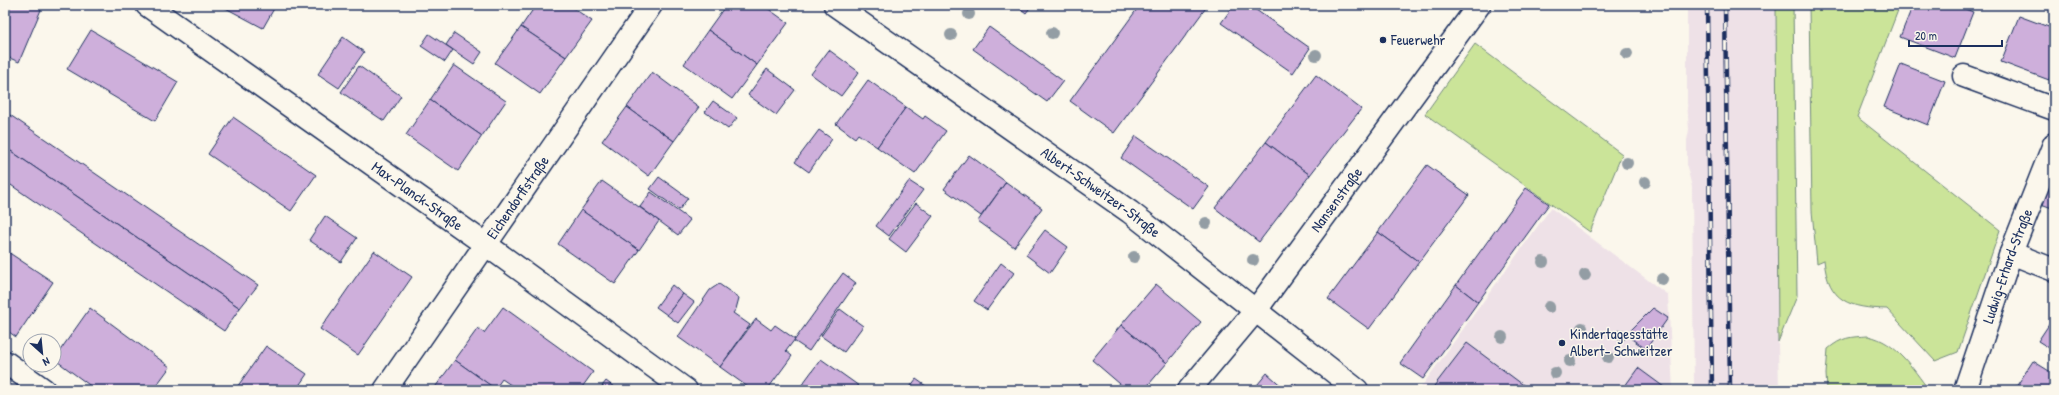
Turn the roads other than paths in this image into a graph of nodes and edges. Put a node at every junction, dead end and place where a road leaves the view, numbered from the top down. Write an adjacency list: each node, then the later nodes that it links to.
1 (148, 5): 8 (street, Max-Planck-Straße)
2 (651, 5): 8 (street, Eichendorffstraße)
3 (836, 5): 11 (street, Albert-Schweitzer-Straße)
4 (1479, 5): 11 (street, Nansenstraße)
5 (1964, 76): 6 (street)
6 (2054, 109)
7 (2054, 144): 9 (street, Ludwig-Erhard-Straße)
8 (485, 244): 14 (street, Eichendorffstraße); 15 (street, Max-Planck-Straße)
9 (2011, 253): 10 (street); 18 (street, Ludwig-Erhard-Straße)
10 (2054, 270)
11 (1256, 310): 16 (street, Nansenstraße); 17 (street, Albert-Schweitzer-Straße)
12 (5, 362): 13 (street)
13 (44, 390)
14 (385, 390)
15 (686, 390)
16 (1189, 390)
17 (1357, 390)
18 (1965, 390)

